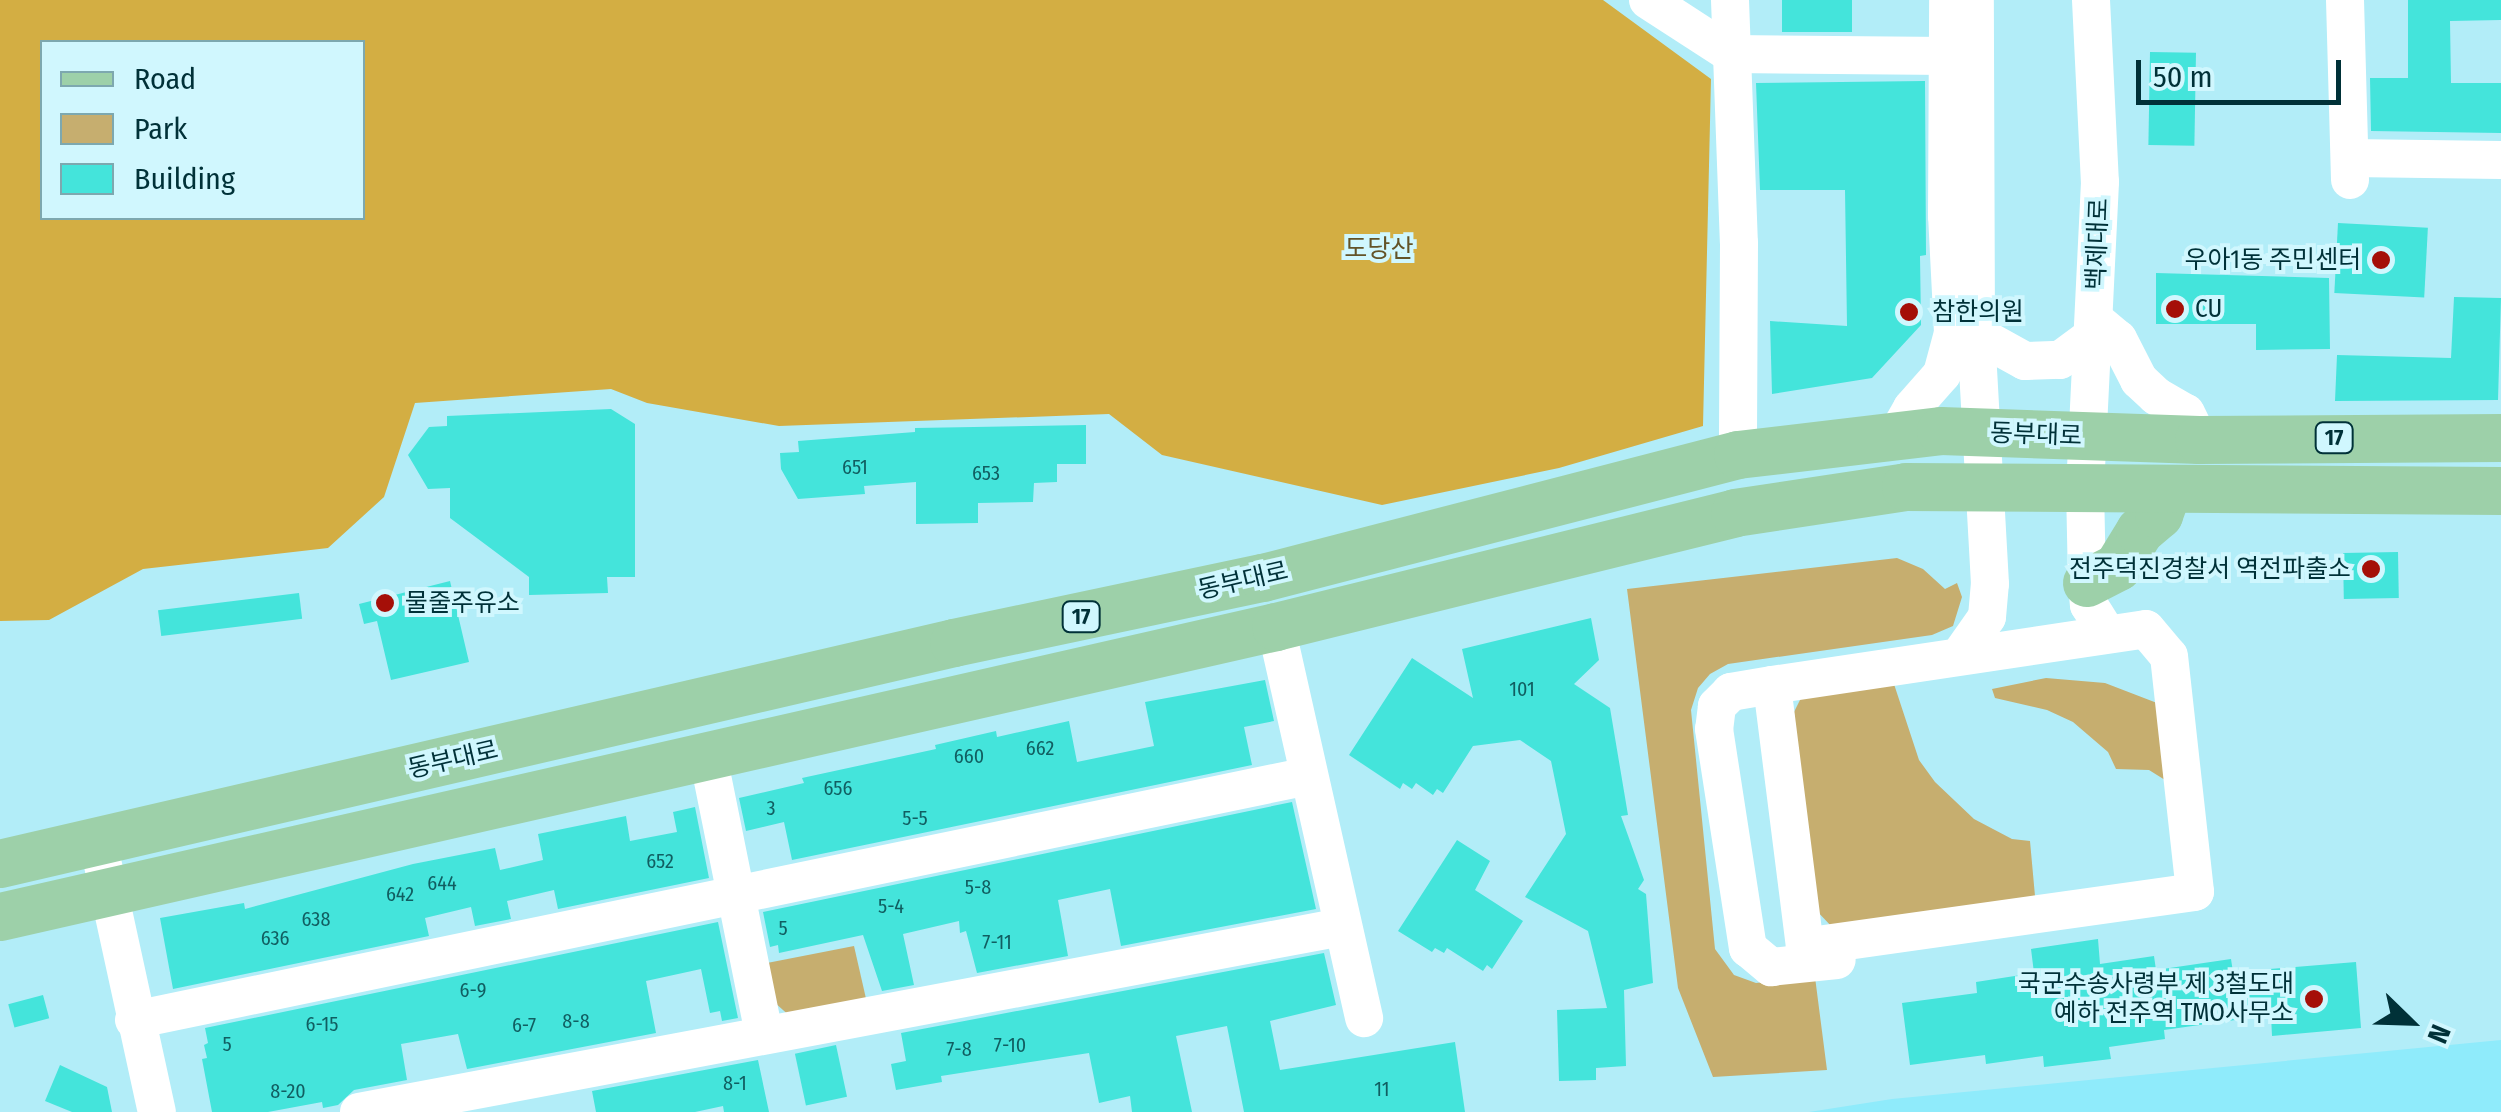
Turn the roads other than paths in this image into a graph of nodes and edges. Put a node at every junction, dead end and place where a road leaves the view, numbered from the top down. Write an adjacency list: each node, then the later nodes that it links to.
1 (1648, 0): 7 (street)
2 (1730, 0): 7 (street)
3 (1948, 0): 8 (street)
4 (1975, 0): 11 (street)
5 (2091, 0): 13 (street, 백제대로)
6 (2345, 0): 10 (street)
7 (1731, 54): 8 (street); 20 (street)
8 (1948, 56): 9 (street)
9 (1947, 119): 11 (street); 12 (street)
10 (2501, 160)
11 (1974, 164): 12 (street); 14 (street)
12 (1946, 216): 16 (street)
13 (2095, 328): 14 (street); 17 (street, 백제대로); 19 (street)
14 (1976, 334): 15 (street)
15 (1982, 432): 16 (main road, 동부대로 / 17); 17 (main road, 동부대로 / 17); 22 (street)
16 (1896, 436): 20 (main road, 동부대로 / 17)
17 (2088, 436): 19 (main road, 동부대로 / 17); 21 (street, 백제대로)
18 (2501, 438): 19 (main road, 동부대로 / 17)
19 (2199, 440)
20 (1738, 455): 33 (main road, 동부대로 / 17)
21 (2086, 487): 22 (main road, 동부대로 / 17); 23 (main road, 동부대로 / 17); 25 (street, 백제대로)
22 (1985, 488): 26 (main road, 동부대로 / 17); 28 (street)
23 (2168, 490): 24 (main road, 동부대로 / 17); 25 (main road)
24 (2501, 492)
25 (2087, 583): 27 (street)
26 (1276, 627): 31 (main road, 동부대로 / 17); 32 (street)
27 (2108, 634): 28 (street); 29 (street)
28 (1960, 654): 30 (street)
29 (2168, 656): 30 (street); 30 (street)
30 (1772, 685)
31 (708, 756): 35 (main road, 동부대로 / 17); 36 (street)
32 (1308, 776): 36 (street); 38 (street)
33 (98, 842): 34 (main road, 동부대로 / 17); 35 (street)
34 (0, 864)
35 (106, 893): 37 (main road, 동부대로 / 17); 40 (street)
36 (738, 894): 40 (street); 41 (street)
37 (0, 918)
38 (1342, 927): 39 (street); 41 (street)
39 (1364, 1018)
40 (134, 1020): 42 (street)
41 (764, 1033): 43 (street)
42 (157, 1112)
43 (358, 1112)

